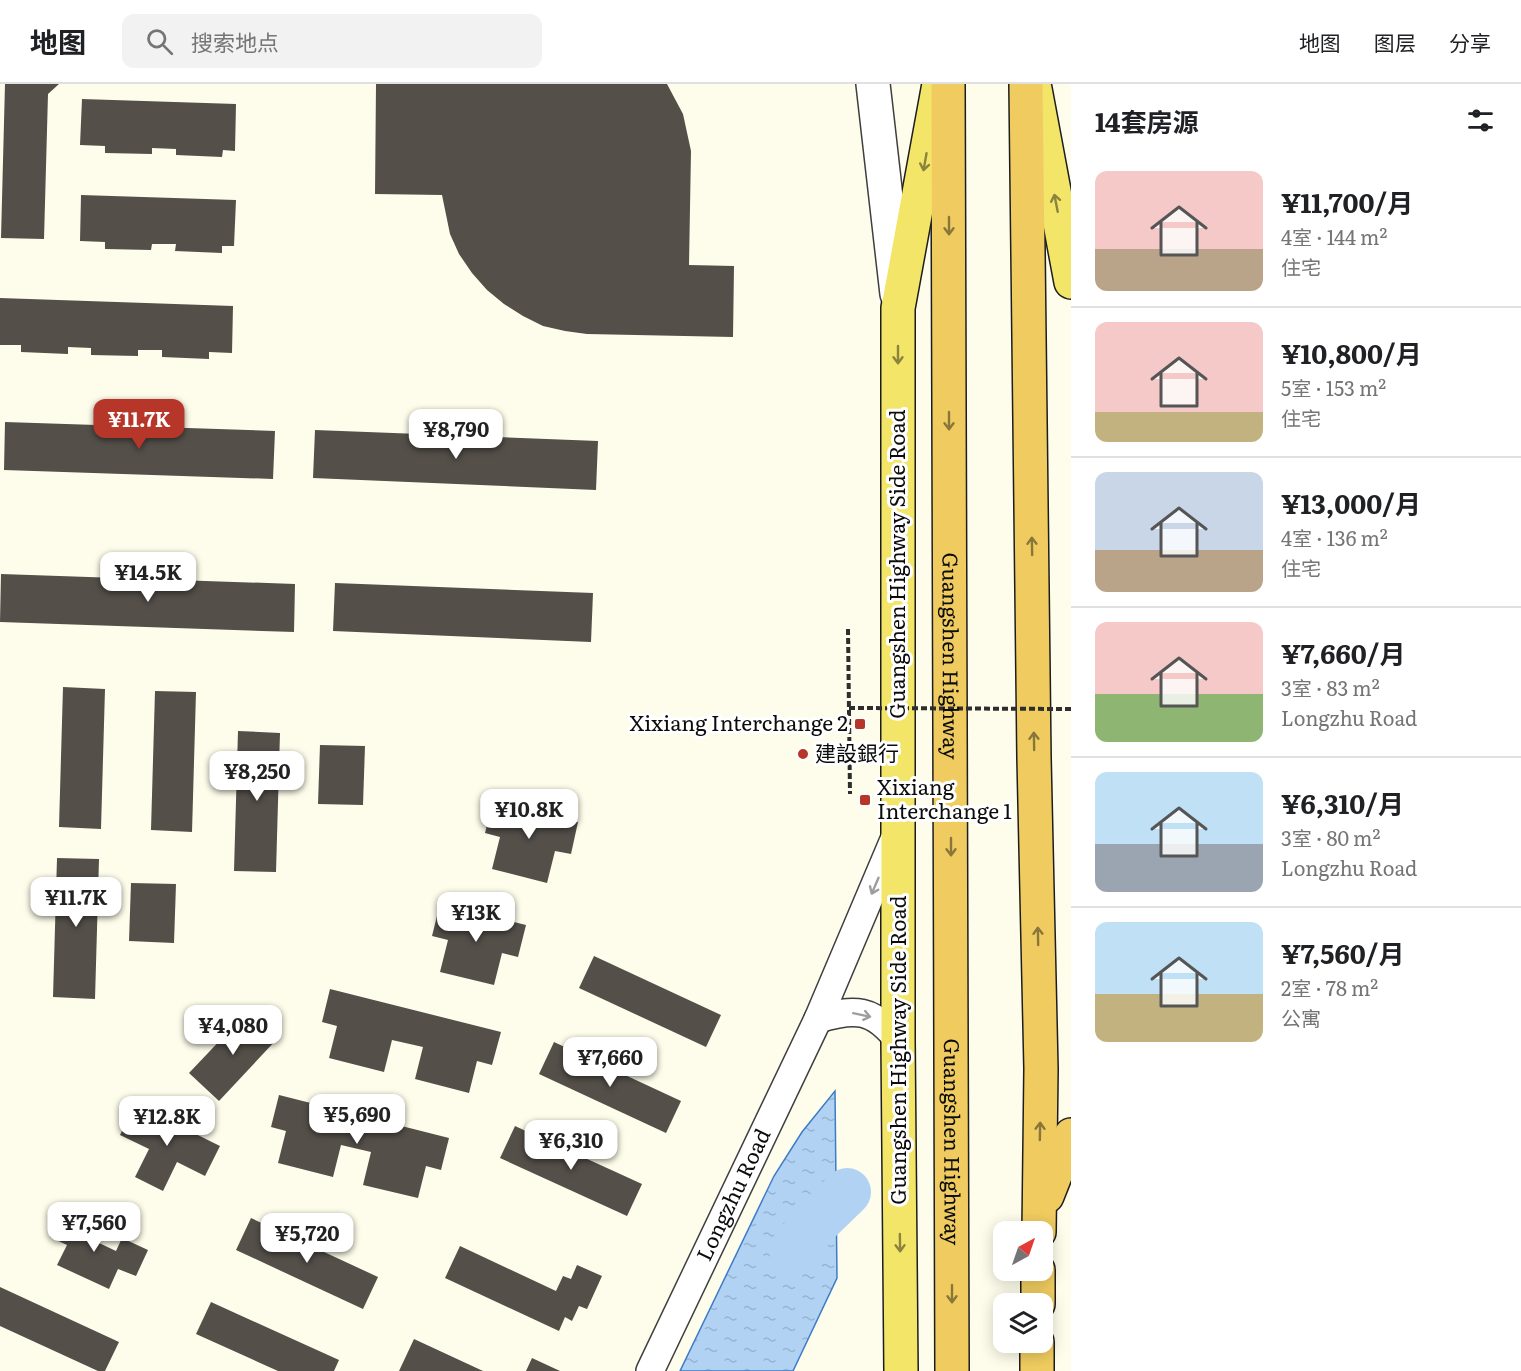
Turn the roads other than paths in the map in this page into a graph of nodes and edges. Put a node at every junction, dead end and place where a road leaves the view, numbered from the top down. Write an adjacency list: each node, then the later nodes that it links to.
1 (873, 84): 7 (street)
2 (939, 84): 7 (main road, Guangshen Highway Side Road, one-way to 7)
3 (948, 84): 17 (highway, Guangshen Highway, one-way to 17)
4 (1026, 84): 12 (highway, one-way to 4)
5 (1034, 84): 6 (main road, one-way to 5)
6 (1071, 282)
7 (898, 308): 8 (main road, Guangshen Highway Side Road, one-way to 8)
8 (898, 832): 9 (street, Longzhu Road, one-way to 9); 10 (main road, Guangshen Highway Side Road)
9 (818, 1019): 10 (street, one-way to 10); 15 (street, Longzhu Road)
10 (898, 1040): 16 (main road, Guangshen Highway Side Road, one-way to 16)
11 (1071, 1135): 13 (highway)
12 (1039, 1221)
13 (1040, 1221)
14 (1037, 1353): 18 (highway)
15 (650, 1371)
16 (901, 1371)
17 (952, 1371)
18 (1037, 1371)

